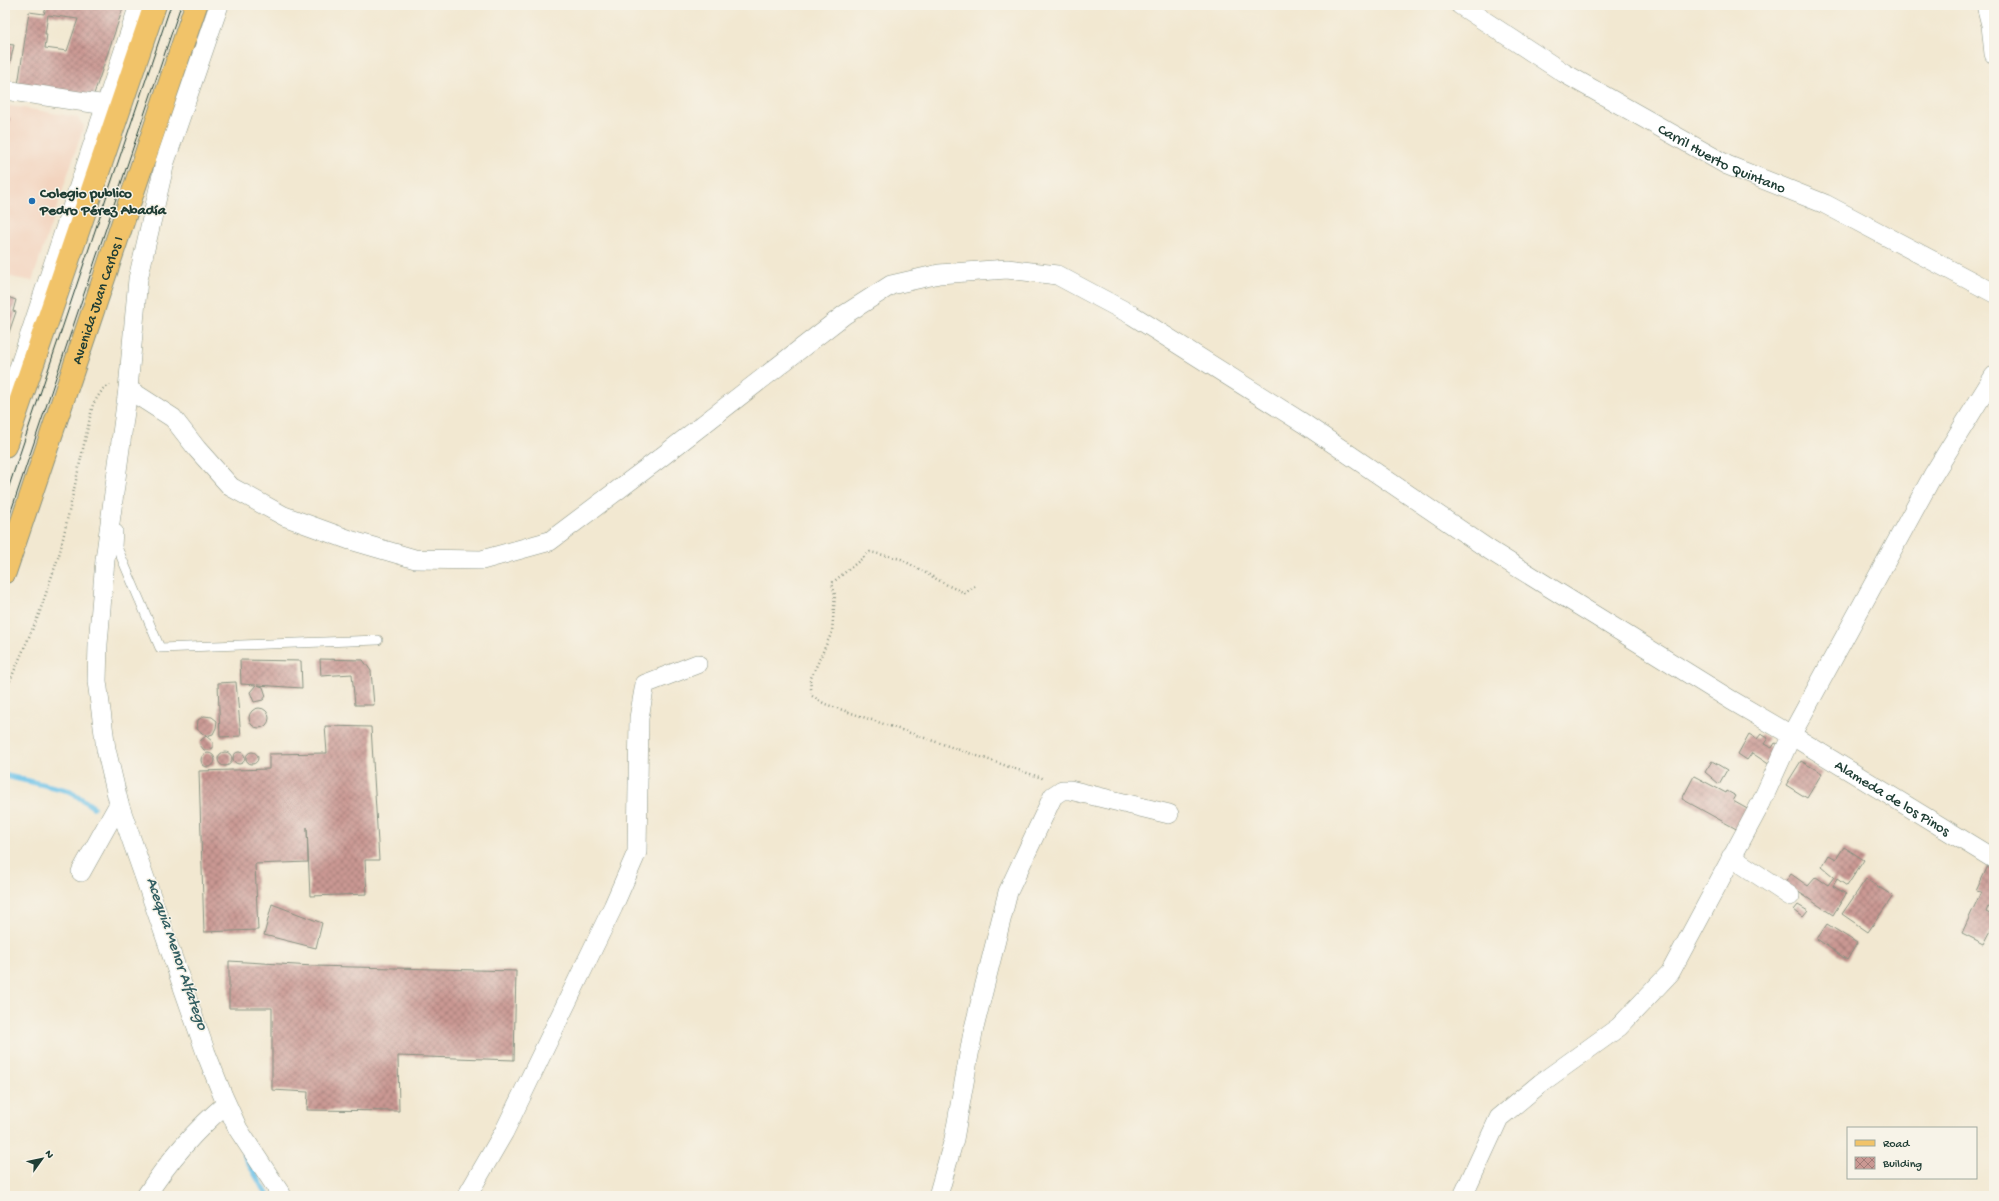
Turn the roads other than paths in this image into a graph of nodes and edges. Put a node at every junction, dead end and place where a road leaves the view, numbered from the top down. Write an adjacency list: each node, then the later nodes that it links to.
1 (139, 5): 9 (street)
2 (155, 5): 14 (main road)
3 (196, 5): 16 (main road, Avenida Juan Carlos I)
4 (219, 5): 12 (street)
5 (1460, 5): 10 (street, Carril Huerto Quintano)
6 (1986, 5): 7 (street)
7 (1994, 54)
8 (5, 90): 9 (street)
9 (106, 106): 13 (street)
10 (1994, 293)
11 (1994, 376): 19 (street)
12 (128, 389): 15 (street); 19 (street, Alameda de los Pinos)
13 (5, 410)
14 (5, 446)
15 (113, 508): 17 (lane); 20 (street)
16 (5, 572)
17 (378, 640)
18 (697, 664): 29 (street)
19 (1791, 735): 22 (street); 23 (street, Alameda de los Pinos)
20 (119, 804): 24 (street); 26 (street)
21 (1169, 814): 30 (street)
22 (1731, 857): 25 (street); 31 (street)
23 (1994, 859)
24 (81, 872)
25 (1790, 896)
26 (226, 1104): 27 (street); 28 (street)
27 (146, 1196)
28 (282, 1196)
29 (466, 1196)
30 (938, 1196)
31 (1463, 1196)

